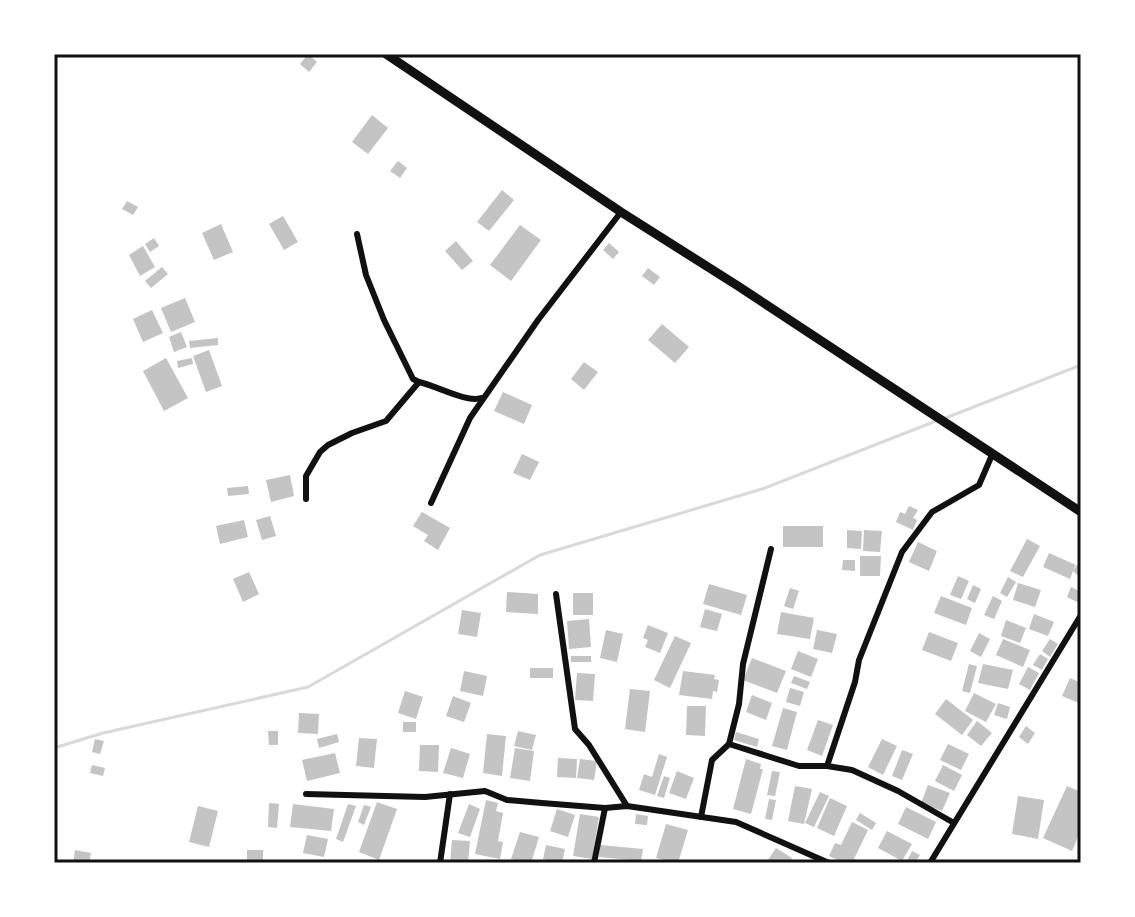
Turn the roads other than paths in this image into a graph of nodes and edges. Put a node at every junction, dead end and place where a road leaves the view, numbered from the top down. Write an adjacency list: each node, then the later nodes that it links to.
1 (386, 54): 2 (main road)
2 (621, 212): 5 (street); 6 (main road)
3 (357, 234): 4 (street)
4 (419, 382): 5 (street); 7 (street)
5 (484, 396): 8 (street)
6 (992, 455): 9 (main road); 14 (street)
7 (306, 499)
8 (431, 503)
9 (1081, 512)
10 (771, 549): 13 (street)
11 (556, 594): 17 (street)
12 (1081, 615): 20 (street)
13 (729, 744): 14 (street); 19 (street)
14 (827, 766): 20 (street)
15 (306, 794): 16 (street)
16 (450, 794): 18 (street); 21 (street)
17 (627, 806): 18 (street); 19 (street)
18 (605, 808): 22 (street)
19 (701, 817): 23 (street)
20 (954, 823): 24 (street)
21 (440, 863)
22 (594, 863)
23 (829, 863)
24 (930, 863)

